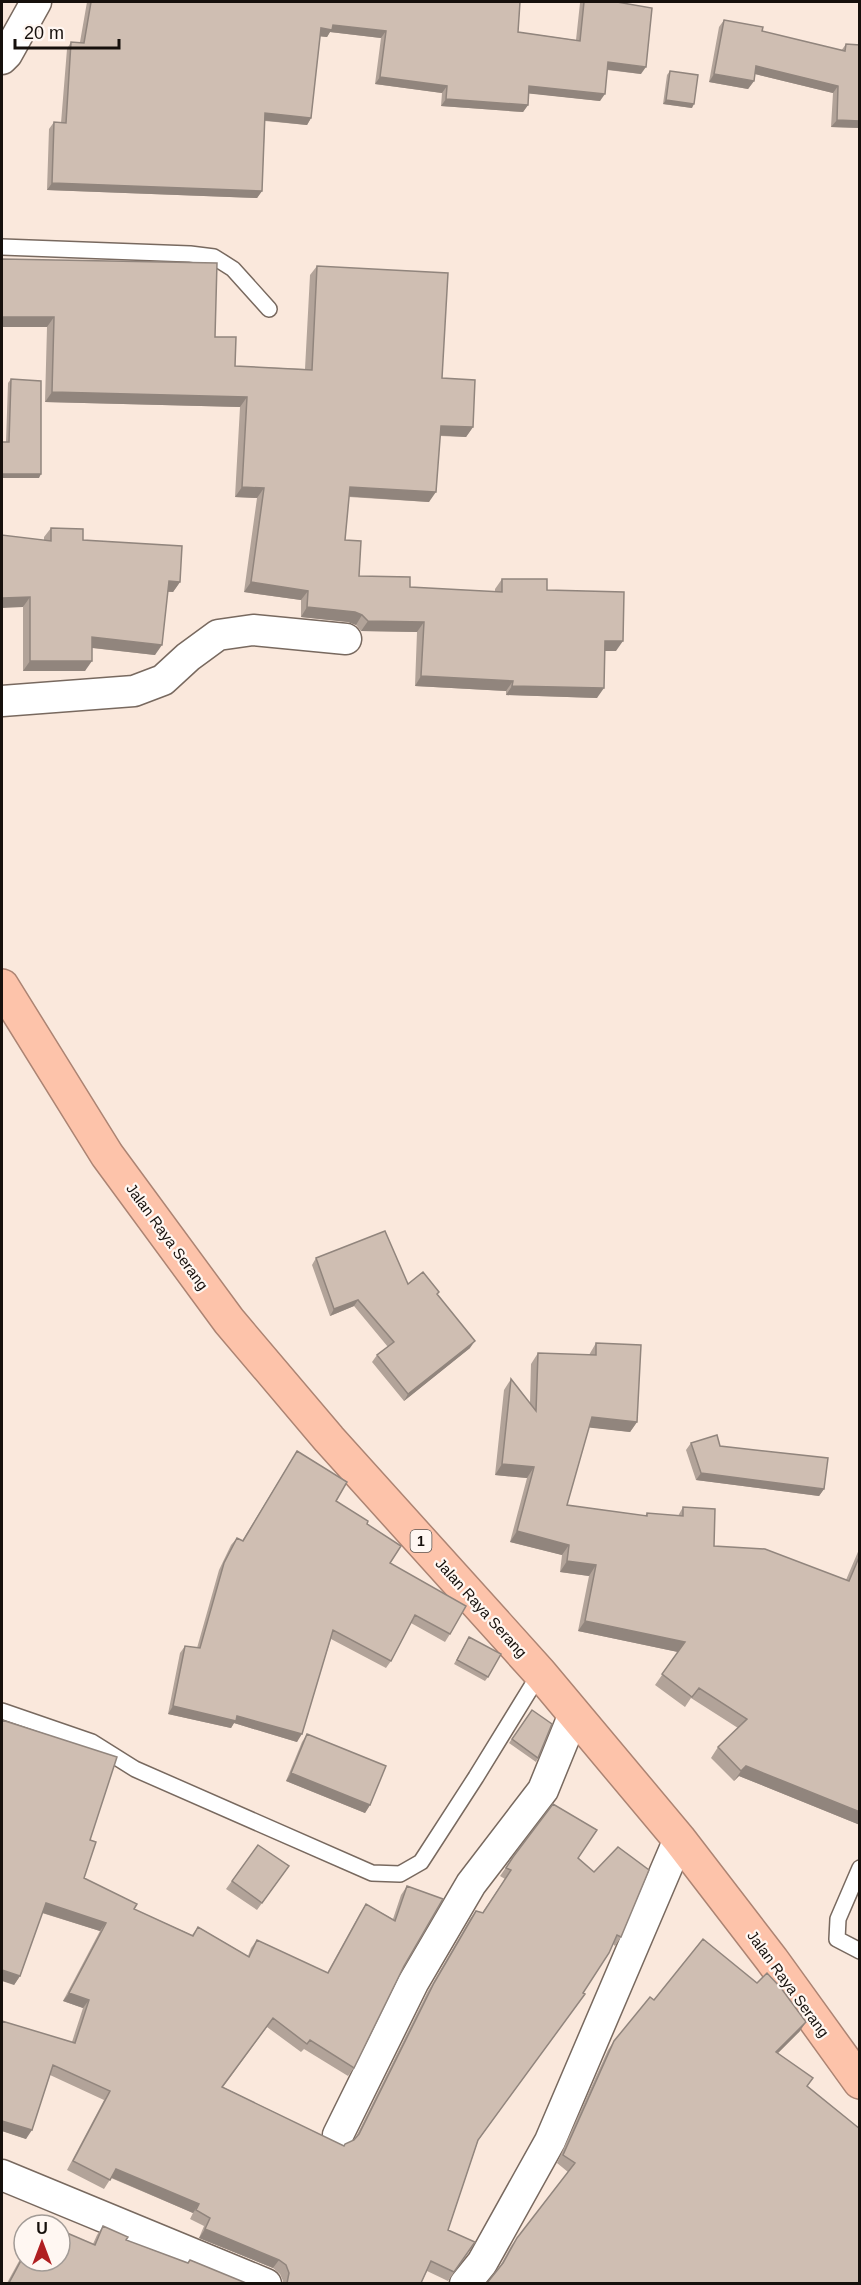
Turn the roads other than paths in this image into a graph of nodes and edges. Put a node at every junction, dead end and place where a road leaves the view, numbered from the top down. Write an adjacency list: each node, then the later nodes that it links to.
1 (36, 2): 2 (street)
2 (2, 60)
3 (2, 248): 4 (lane)
4 (269, 309)
5 (346, 639): 6 (street)
6 (2, 701)
7 (2, 986): 8 (highway, Jalan Raya Serang / 1)
8 (540, 1673): 9 (lane); 10 (highway, Jalan Raya Serang / 1)
9 (2, 1711)
10 (574, 1714): 11 (highway, Jalan Raya Serang / 1); 15 (street)
11 (679, 1839): 14 (highway, Jalan Raya Serang / 1); 18 (street)
12 (860, 1868): 13 (lane)
13 (860, 1951)
14 (860, 2082)
15 (338, 2135)
16 (2, 2175): 17 (street)
17 (266, 2283)
18 (465, 2283)

